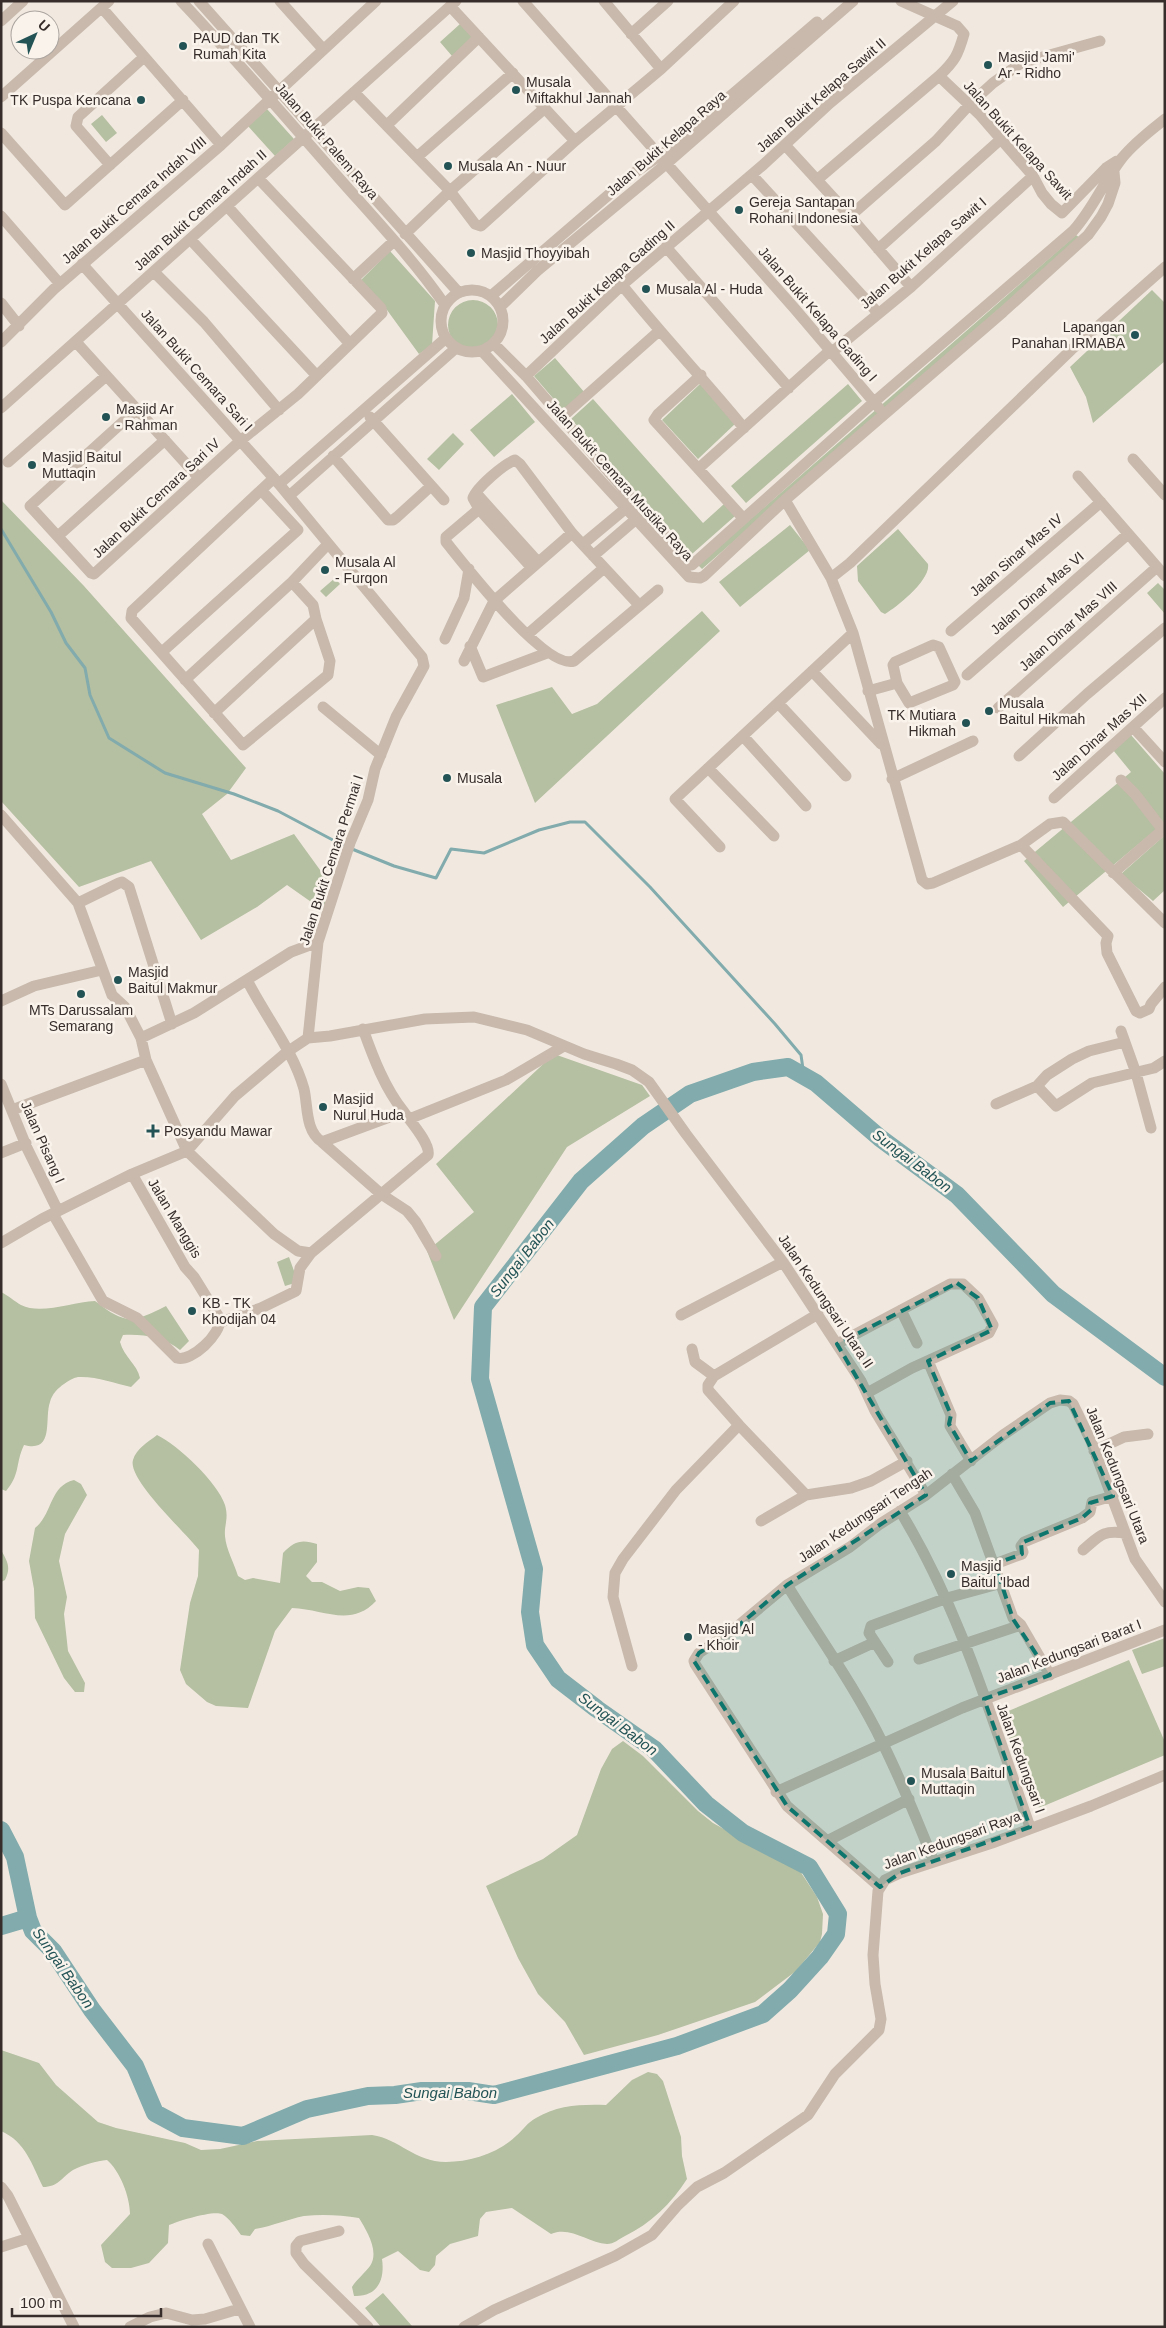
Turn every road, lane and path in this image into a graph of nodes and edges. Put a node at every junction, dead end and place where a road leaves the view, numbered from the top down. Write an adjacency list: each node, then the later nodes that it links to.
1 (23, 1): 17 (street)
2 (180, 1): 30 (street, Jalan Bukit Palem Raya)
3 (199, 1): 27 (street, Jalan Bukit Palem Raya)
4 (376, 1): 21 (street, Jalan Bukit Cemara Indah VIII)
5 (523, 1): 34 (street, Jalan Bukit Kelapa Gading I)
6 (604, 1): 18 (street)
7 (668, 1): 18 (street)
8 (734, 1): 24 (street)
9 (842, 1): 23 (street, Jalan Bukit Kelapa Raya)
10 (853, 1): 23 (street, Jalan Bukit Kelapa Raya)
11 (901, 1): 16 (street)
12 (953, 1): 16 (street, Jalan Bukit Kelapa Sawit II)
13 (285, 3): 21 (street)
14 (105, 4): 22 (street); 29 (street)
15 (453, 4): 19 (street); 28 (street, Jalan Bukit Cemara Indah II)
16 (935, 17): 26 (street); 43 (street, Jalan Bukit Kelapa Sawit II)
17 (1, 21)
18 (632, 34): 24 (street)
19 (479, 37): 25 (street); 36 (street)
20 (1100, 41): 32 (street)
21 (324, 49): 27 (street, Jalan Bukit Cemara Indah VIII)
22 (144, 57): 31 (street); 47 (street)
23 (776, 63): 46 (street, Jalan Bukit Kelapa Raya)
24 (661, 69): 34 (street)
25 (512, 74): 33 (street); 44 (street)
26 (939, 76): 32 (street, Jalan Bukit Kelapa Sawit); 52 (street)
27 (279, 90): 30 (street, Jalan Bukit Cemara Indah VIII); 37 (street, Jalan Bukit Palem Raya)
28 (354, 92): 36 (street); 37 (street, Jalan Bukit Cemara Indah II)
29 (1, 97)
30 (270, 99): 39 (street, Jalan Bukit Palem Raya); 42 (street, Jalan Bukit Cemara Indah VIII)
31 (183, 100): 42 (street); 47 (street)
32 (970, 104): 40 (street, Jalan Bukit Kelapa Sawit); 60 (street)
33 (545, 108): 41 (street); 54 (street)
34 (615, 108): 41 (street); 46 (street, Jalan Bukit Kelapa Gading I)
35 (1165, 119): 45 (street)
36 (386, 125): 44 (street)
37 (313, 128): 39 (street, Jalan Bukit Cemara Indah II); 53 (street, Jalan Bukit Palem Raya)
38 (1, 133): 47 (street)
39 (303, 137): 51 (street, Jalan Bukit Cemara Indah II); 55 (street, Jalan Bukit Palem Raya)
40 (1001, 139): 50 (street, Jalan Bukit Kelapa Sawit); 66 (street)
41 (575, 140): 54 (street)
42 (221, 145): 67 (street, Jalan Bukit Cemara Indah VIII)
43 (785, 145): 49 (street, Jalan Bukit Kelapa Sawit II); 52 (street)
44 (417, 157): 54 (street)
45 (1121, 159): 48 (street); 58 (street, Jalan Bukit Kelapa Sawit)
46 (662, 160): 57 (street, Jalan Bukit Kelapa Gading I); 75 (street, Jalan Bukit Kelapa Raya); 79 (street, Jalan Bukit Kelapa Raya)
47 (110, 165)
48 (1114, 172): 61 (street); 101 (street)
49 (752, 175): 57 (street, Jalan Bukit Kelapa Sawit II); 80 (street)
50 (1033, 176): 58 (street, Jalan Bukit Kelapa Sawit); 73 (street, Jalan Bukit Kelapa Sawit I)
51 (258, 178): 56 (street, Jalan Bukit Cemara Indah II); 70 (street)
52 (818, 180): 60 (street)
53 (362, 185): 55 (street); 62 (street, Jalan Bukit Palem Raya)
54 (450, 191): 62 (street)
55 (352, 193): 64 (street, Jalan Bukit Palem Raya)
56 (227, 206): 63 (street, Jalan Bukit Cemara Indah II); 86 (street)
57 (709, 212): 65 (street, Jalan Bukit Kelapa Gading II); 90 (street, Jalan Bukit Kelapa Gading I)
58 (1062, 213): 61 (street)
59 (1, 216): 71 (street)
60 (850, 216): 66 (street)
61 (1076, 228): 96 (street)
62 (405, 234): 74 (street, Jalan Bukit Palem Raya)
63 (190, 239): 69 (street, Jalan Bukit Cemara Indah II); 93 (street)
64 (394, 241): 70 (street); 78 (street, Jalan Bukit Palem Raya)
65 (666, 247): 72 (street, Jalan Bukit Kelapa Gading II); 95 (street)
66 (878, 249): 73 (street)
67 (82, 264): 71 (street, Jalan Bukit Cemara Indah VIII); 77 (street, Jalan Bukit Cemara Sari I)
68 (1165, 267): 138 (street)
69 (154, 272): 77 (street, Jalan Bukit Cemara Indah II); 99 (street)
70 (353, 279): 86 (street, Jalan Bukit Cemara Sari IV)
71 (60, 284): 81 (street, Jalan Bukit Cemara Indah VIII)
72 (622, 285): 82 (street); 94 (street, Jalan Bukit Kelapa Gading II)
73 (910, 287): 80 (street, Jalan Bukit Kelapa Sawit I)
74 (458, 293): 75 (street); 78 (street)
75 (491, 296): 79 (street)
76 (1, 304): 81 (street)
77 (118, 304): 85 (street, Jalan Bukit Cemara Indah II); 106 (street, Jalan Bukit Cemara Sari I)
78 (445, 306): 83 (street)
79 (500, 307): 87 (street)
80 (878, 313): 90 (street, Jalan Bukit Kelapa Sawit I)
81 (19, 326): 84 (street, Jalan Bukit Cemara Indah VIII)
82 (659, 332): 91 (street); 102 (street)
83 (446, 338): 88 (street); 100 (street)
84 (1, 342)
85 (76, 342): 92 (street); 97 (street, Jalan Bukit Cemara Indah II)
86 (350, 344): 93 (street, Jalan Bukit Cemara Sari IV)
87 (494, 344): 89 (street); 94 (street, Jalan Bukit Cemara Mustika Raya)
88 (456, 348): 89 (street); 103 (street)
89 (482, 351): 111 (street, Jalan Bukit Cemara Mustika Raya)
90 (832, 352): 95 (street, Jalan Bukit Kelapa Sawit I); 96 (street, Jalan Bukit Kelapa Gading I)
91 (701, 375): 104 (street); 110 (street)
92 (106, 376): 98 (street); 109 (street)
93 (317, 376): 99 (street, Jalan Bukit Cemara Sari IV)
94 (526, 376): 102 (street, Jalan Bukit Cemara Mustika Raya)
95 (789, 388): 104 (street, Jalan Bukit Kelapa Sawit I)
96 (874, 402): 101 (street, Jalan Bukit Kelapa Gading I); 125 (street)
97 (1, 408)
98 (136, 410): 105 (street); 129 (street)
99 (279, 410): 106 (street, Jalan Bukit Cemara Sari IV)
100 (364, 410): 103 (street); 114 (street)
101 (884, 414): 121 (street)
102 (561, 418): 111 (street, Jalan Bukit Cemara Mustika Raya)
103 (375, 422): 107 (street); 115 (street)
104 (744, 428): 110 (street, Jalan Bukit Kelapa Sawit I)
105 (165, 440): 113 (street); 129 (street)
106 (240, 442): 113 (street, Jalan Bukit Cemara Sari IV); 114 (street, Jalan Bukit Cemara Sari I)
107 (333, 456): 115 (street); 118 (street)
108 (1133, 459): 119 (street)
109 (8, 462)
110 (699, 468): 125 (street)
111 (603, 476): 124 (street, Jalan Bukit Cemara Mustika Raya); 136 (street, Jalan Bukit Cemara Mustika Raya)
112 (1078, 476): 122 (street)
113 (199, 478): 129 (street, Jalan Bukit Cemara Sari IV)
114 (276, 481): 116 (street); 118 (street, Jalan Bukit Cemara Sari I)
115 (431, 486): 120 (street)
116 (261, 490): 150 (street); 150 (street)
117 (476, 493): 123 (street); 127 (street); 133 (street)
118 (289, 496): 130 (street, Jalan Bukit Cemara Permai I)
119 (1165, 496)
120 (444, 500)
121 (785, 500): 136 (street); 138 (street)
122 (1100, 502): 128 (street); 145 (street, Jalan Sinar Mas IV)
123 (479, 509): 133 (street); 135 (street)
124 (626, 509): 126 (street, Jalan Bukit Cemara Mustika Raya); 131 (street)
125 (743, 518): 136 (street)
126 (635, 520): 132 (street); 136 (street, Jalan Bukit Cemara Mustika Raya)
127 (572, 532): 131 (street); 133 (street)
128 (1128, 534): 137 (street); 154 (street, Jalan Dinar Mas VI)
129 (58, 536)
130 (328, 544): 139 (street); 167 (street, Jalan Bukit Cemara Permai I)
131 (583, 544): 132 (street)
132 (593, 556): 134 (street)
133 (535, 564): 141 (street)
134 (604, 568): 142 (street); 147 (street)
135 (469, 570): 141 (street); 148 (street)
136 (691, 571)
137 (1161, 571): 161 (street, Jalan Dinar Mas VIII)
138 (831, 578): 146 (street)
139 (292, 582): 143 (street); 155 (street)
140 (658, 590): 142 (street)
141 (494, 601): 147 (street); 149 (street)
142 (639, 605): 151 (street)
143 (316, 619): 162 (street); 162 (street)
144 (1165, 628): 168 (street)
145 (951, 631)
146 (853, 633): 153 (street); 157 (street)
147 (528, 634): 151 (street)
148 (445, 639)
149 (470, 646): 151 (street); 152 (street)
150 (162, 652): 155 (street)
151 (547, 653)
152 (464, 661)
153 (812, 671): 159 (street); 166 (street)
154 (967, 675)
155 (185, 680): 162 (street)
156 (897, 683): 156 (street); 157 (street)
157 (868, 691): 166 (street)
158 (1165, 698): 163 (street, Jalan Dinar Mas XII)
159 (778, 703): 164 (street); 171 (street)
160 (324, 707): 167 (street)
161 (998, 708)
162 (214, 713)
163 (1133, 727): 169 (street); 174 (street, Jalan Dinar Mas XII)
164 (742, 736): 170 (street); 175 (street)
165 (973, 740): 172 (street)
166 (883, 746): 172 (street)
167 (381, 755): 184 (street, Jalan Bukit Cemara Permai I)
168 (1019, 756)
169 (1165, 762)
170 (708, 768): 178 (street); 180 (street)
171 (846, 776)
172 (892, 779): 179 (street)
173 (1121, 780): 177 (street)
174 (1054, 798)
175 (806, 806)
176 (1, 814): 182 (street)
177 (1164, 829): 181 (street)
178 (774, 836)
179 (1021, 846): 181 (street); 187 (street)
180 (720, 847)
181 (1113, 873): 183 (street)
182 (78, 903): 185 (street); 189 (street)
183 (1165, 923)
184 (318, 942): 186 (street); 192 (street, Jalan Bukit Cemara Permai I)
185 (102, 970): 188 (street); 191 (street)
186 (247, 980): 189 (street); 194 (street)
187 (1165, 987)
188 (1, 1000)
189 (172, 1024): 191 (street)
190 (363, 1029): 192 (street, Jalan Kedungsari Utara II); 193 (street, Jalan Kedungsari Utara II); 202 (street)
191 (141, 1038): 195 (street)
192 (308, 1038): 194 (street)
193 (564, 1046): 202 (street); 214 (street, Jalan Kedungsari Utara II)
194 (287, 1052): 204 (street); 206 (street)
195 (146, 1060): 201 (street); 206 (street)
196 (1165, 1062): 197 (street)
197 (1136, 1073): 199 (street); 199 (street); 203 (street)
198 (1, 1084): 201 (street, Jalan Pisang I)
199 (1037, 1086): 200 (street)
200 (996, 1104)
201 (12, 1110): 205 (street, Jalan Pisang I)
202 (406, 1115): 204 (street); 209 (street)
203 (1151, 1128)
204 (322, 1142): 209 (street)
205 (26, 1144): 207 (street); 210 (street, Jalan Pisang I)
206 (187, 1151): 208 (street); 212 (street)
207 (1, 1153)
208 (132, 1174): 210 (street); 218 (street, Jalan Manggis)
209 (381, 1194): 212 (street); 213 (street)
210 (55, 1212): 211 (street); 218 (street, Jalan Pisang I)
211 (1, 1243)
212 (311, 1253): 218 (street)
213 (436, 1256)
214 (783, 1262): 216 (street, Jalan Kedungsari Utara II); 217 (street)
215 (901, 1310): 219 (street); 220 (street); 222 (street)
216 (818, 1314): 219 (street, Jalan Kedungsari Utara II); 223 (street)
217 (681, 1316)
218 (221, 1322)
219 (838, 1344): 224 (street, Jalan Kedungsari Utara II)
220 (917, 1344)
221 (692, 1349): 223 (street)
222 (928, 1361): 224 (street); 230 (street)
223 (714, 1376): 226 (street)
224 (867, 1393): 229 (street, Jalan Kedungsari Utara II)
225 (1050, 1403): 228 (street, Jalan Kedungsari Utara); 230 (street, Jalan Kedungsari Tengah)
226 (739, 1425): 232 (street); 251 (street)
227 (1148, 1434): 228 (street)
228 (1094, 1451): 234 (street, Jalan Kedungsari Utara)
229 (907, 1461): 232 (street); 233 (street, Jalan Kedungsari Utara II)
230 (971, 1461): 231 (street, Jalan Kedungsari Tengah)
231 (952, 1474): 233 (street, Jalan Kedungsari Tengah); 239 (street)
232 (806, 1495): 236 (street)
233 (926, 1495): 235 (street, Jalan Kedungsari Tengah)
234 (1113, 1496): 237 (street, Jalan Kedungsari Utara); 239 (street)
235 (900, 1511): 241 (street, Jalan Kedungsari Tengah); 242 (street, Jalan Kedungsari I)
236 (761, 1521)
237 (1125, 1532): 238 (street); 243 (street, Jalan Kedungsari Utara)
238 (1083, 1550)
239 (995, 1564): 240 (street)
240 (1002, 1583): 242 (street); 244 (street)
241 (787, 1584): 249 (street); 256 (street, Jalan Kedungsari Tengah)
242 (947, 1598): 246 (street); 247 (street, Jalan Kedungsari I)
243 (1164, 1600)
244 (1021, 1625): 247 (street); 252 (street)
245 (1165, 1630): 252 (street, Jalan Kedungsari Barat I)
246 (875, 1642): 249 (street); 250 (street)
247 (966, 1644): 248 (street); 253 (street, Jalan Kedungsari I)
248 (919, 1659)
249 (834, 1661): 254 (street)
250 (888, 1662)
251 (632, 1666)
252 (1050, 1675): 253 (street, Jalan Kedungsari Barat I)
253 (984, 1699): 254 (street, Jalan Kedungsari Barat I); 258 (street, Jalan Kedungsari I)
254 (883, 1742): 256 (street, Jalan Kedungsari Barat I); 257 (street)
255 (1165, 1775): 258 (street, Jalan Kedungsari Raya)
256 (776, 1792): 259 (street)
257 (909, 1799): 259 (street); 260 (street)
258 (1030, 1827): 260 (street, Jalan Kedungsari Raya)
259 (827, 1841): 261 (street)
260 (934, 1862): 261 (street, Jalan Kedungsari Raya)
261 (880, 1887): 272 (street, Jalan Kedungsari Raya)
262 (1, 2187): 264 (street)
263 (339, 2231): 271 (street)
264 (29, 2238): 266 (street); 268 (street)
265 (208, 2244): 267 (street)
266 (1, 2247)
267 (239, 2309): 269 (street); 270 (street)
268 (74, 2327)
269 (130, 2327)
270 (250, 2327)
271 (368, 2327)
272 (464, 2327)

